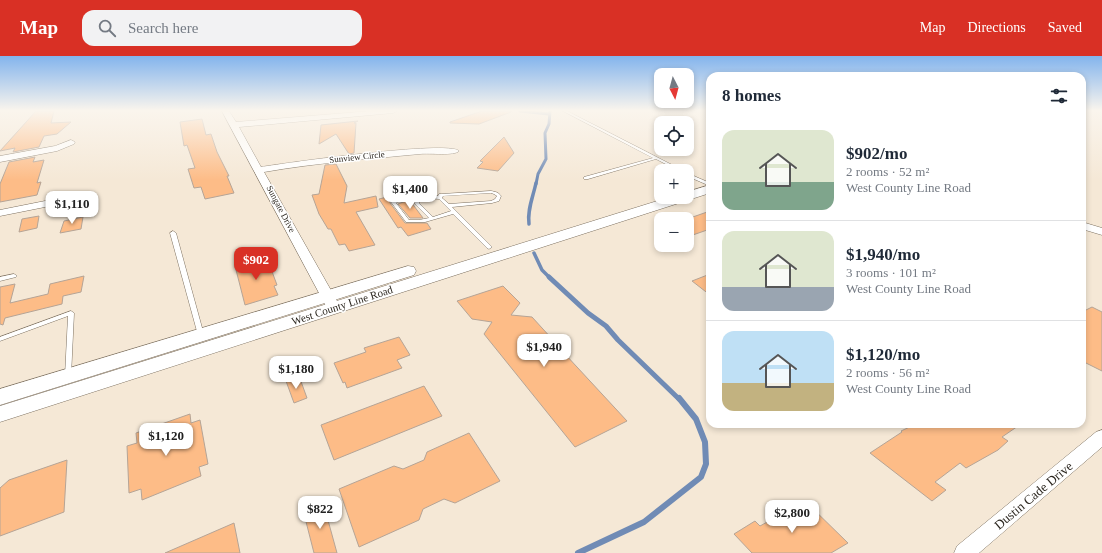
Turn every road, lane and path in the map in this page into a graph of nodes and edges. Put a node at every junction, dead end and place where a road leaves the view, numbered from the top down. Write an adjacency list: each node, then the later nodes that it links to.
1 (239, 134): 8 (street, Sungate Drive)
2 (610, 134): 5 (lane)
3 (71, 142): 6 (street)
4 (455, 151): 8 (street, Sunview Circle)
5 (656, 158): 7 (lane); 10 (lane)
6 (0, 159)
7 (668, 164)
8 (259, 170): 31 (street, Sungate Drive)
9 (694, 177): 11 (lane)
10 (586, 178)
11 (706, 182)
12 (706, 183): 13 (main road)
13 (694, 184)
14 (706, 184): 15 (main road, West County Line Road)
15 (694, 192)
16 (654, 195): 28 (main road, West County Line Road)
17 (440, 198): 19 (lane); 21 (lane); 21 (lane)
18 (84, 200): 23 (street)
19 (417, 200): 24 (lane); 24 (lane)
20 (661, 204): 28 (main road, West County Line Road)
21 (447, 206): 22 (lane)
22 (453, 212): 24 (lane); 28 (lane)
23 (0, 213)
24 (431, 217)
25 (1086, 226): 26 (street)
26 (1102, 232)
27 (173, 233): 32 (lane)
28 (494, 251): 31 (main road, West County Line Road)
29 (14, 276): 30 (lane)
30 (0, 279)
31 (331, 302): 32 (main road, West County Line Road); 36 (main road, West County Line Road)
32 (201, 335): 34 (main road, West County Line Road)
33 (0, 339): 34 (lane)
34 (68, 376): 35 (main road, West County Line Road)
35 (0, 397)
36 (0, 414)
37 (1102, 437): 38 (street, Dustin Cade Drive)
38 (964, 553)

